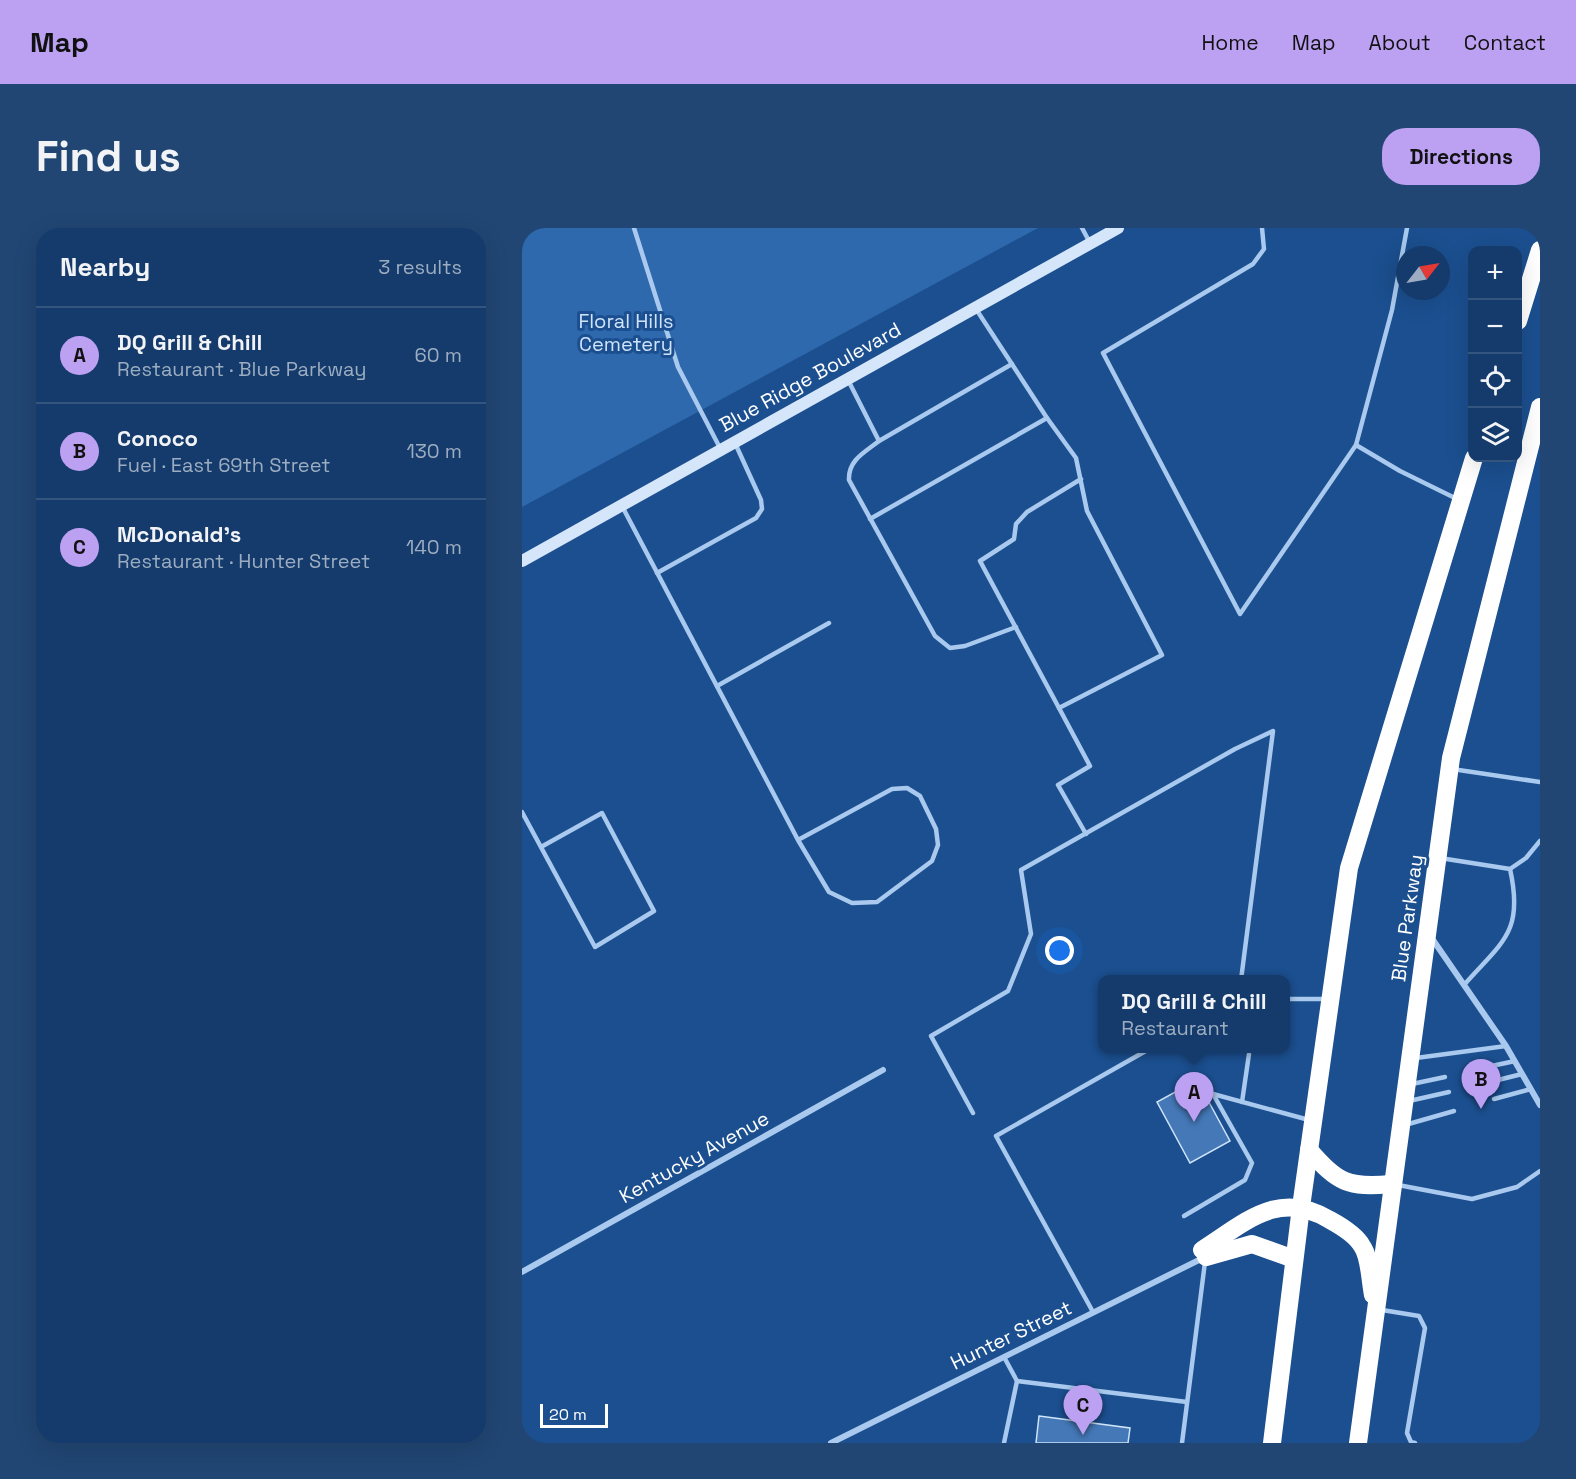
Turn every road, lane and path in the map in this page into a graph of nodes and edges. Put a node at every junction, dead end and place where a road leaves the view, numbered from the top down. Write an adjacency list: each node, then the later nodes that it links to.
1 (634, 228): 17 (lane)
2 (1082, 228): 6 (lane)
3 (1118, 228): 6 (main road, Blue Ridge Boulevard)
4 (1262, 228): 16 (lane)
5 (1407, 228): 16 (lane)
6 (1090, 243): 8 (main road, Blue Ridge Boulevard)
7 (1540, 250): 9 (highway)
8 (975, 307): 10 (lane); 11 (main road, Blue Ridge Boulevard)
9 (1522, 308)
10 (1012, 364): 13 (lane); 14 (lane)
11 (847, 378): 14 (lane); 15 (main road, Blue Ridge Boulevard)
12 (1540, 407): 29 (highway, Blue Parkway)
13 (1047, 418): 19 (lane); 22 (lane)
14 (879, 441): 22 (lane)
15 (735, 442): 17 (main road, Blue Ridge Boulevard); 24 (lane)
16 (1356, 445): 20 (lane)
17 (720, 450): 21 (main road, Blue Ridge Boulevard)
18 (1473, 462): 20 (highway)
19 (1081, 479): 26 (lane); 28 (lane)
20 (1462, 501): 42 (highway)
21 (621, 506): 23 (main road, Blue Ridge Boulevard); 24 (lane)
22 (870, 519): 26 (lane)
23 (522, 561)
24 (657, 573): 27 (lane)
25 (828, 623): 27 (lane)
26 (1016, 627): 28 (lane)
27 (717, 686): 33 (lane)
28 (1059, 708): 32 (lane)
29 (1450, 768): 30 (lane); 36 (highway, Blue Parkway)
30 (1540, 782)
31 (522, 812): 35 (lane)
32 (1086, 834): 39 (lane); 60 (lane)
33 (798, 840): 33 (lane)
34 (1540, 841): 37 (lane)
35 (541, 848): 35 (lane)
36 (1438, 858): 37 (lane); 38 (highway, Blue Parkway)
37 (1510, 869): 40 (lane)
38 (1428, 931): 40 (street); 46 (highway, Blue Parkway)
39 (1242, 975)
40 (1464, 985): 43 (street)
41 (1290, 999): 42 (lane)
42 (1330, 999): 61 (highway)
43 (1506, 1046): 46 (lane); 47 (street)
44 (1142, 1053): 72 (lane)
45 (1249, 1054): 57 (lane)
46 (1410, 1058): 55 (highway, Blue Parkway)
47 (1515, 1061): 48 (lane); 50 (street)
48 (1487, 1067)
49 (883, 1070): 70 (street, Kentucky Avenue)
50 (1522, 1074): 52 (lane); 53 (street)
51 (1445, 1077): 55 (lane)
52 (1490, 1082)
53 (1531, 1089): 56 (lane); 58 (street)
54 (1449, 1092): 55 (lane)
55 (1405, 1094): 62 (highway, Blue Parkway)
56 (1494, 1099)
57 (1242, 1102): 61 (lane); 67 (lane)
58 (1540, 1105)
59 (1454, 1111): 62 (lane)
60 (973, 1113)
61 (1313, 1121): 63 (highway)
62 (1400, 1126): 65 (highway, Blue Parkway)
63 (1309, 1150): 65 (highway); 66 (highway)
64 (1540, 1171): 65 (lane)
65 (1391, 1184): 71 (highway, Blue Parkway)
66 (1301, 1207): 68 (highway); 69 (highway); 71 (highway)
67 (1184, 1216)
68 (1204, 1253): 69 (highway); 72 (street, Hunter Street); 75 (lane)
69 (1294, 1259): 79 (highway)
70 (522, 1272)
71 (1376, 1309): 80 (highway, Blue Parkway); 81 (lane)
72 (1093, 1312): 73 (street, Hunter Street)
73 (1004, 1357): 74 (lane); 76 (street, Hunter Street)
74 (1017, 1381): 75 (lane); 77 (lane)
75 (1187, 1402): 78 (lane)
76 (831, 1443)
77 (1004, 1443)
78 (1182, 1443)
79 (1272, 1443)
80 (1358, 1443)
81 (1415, 1443)

